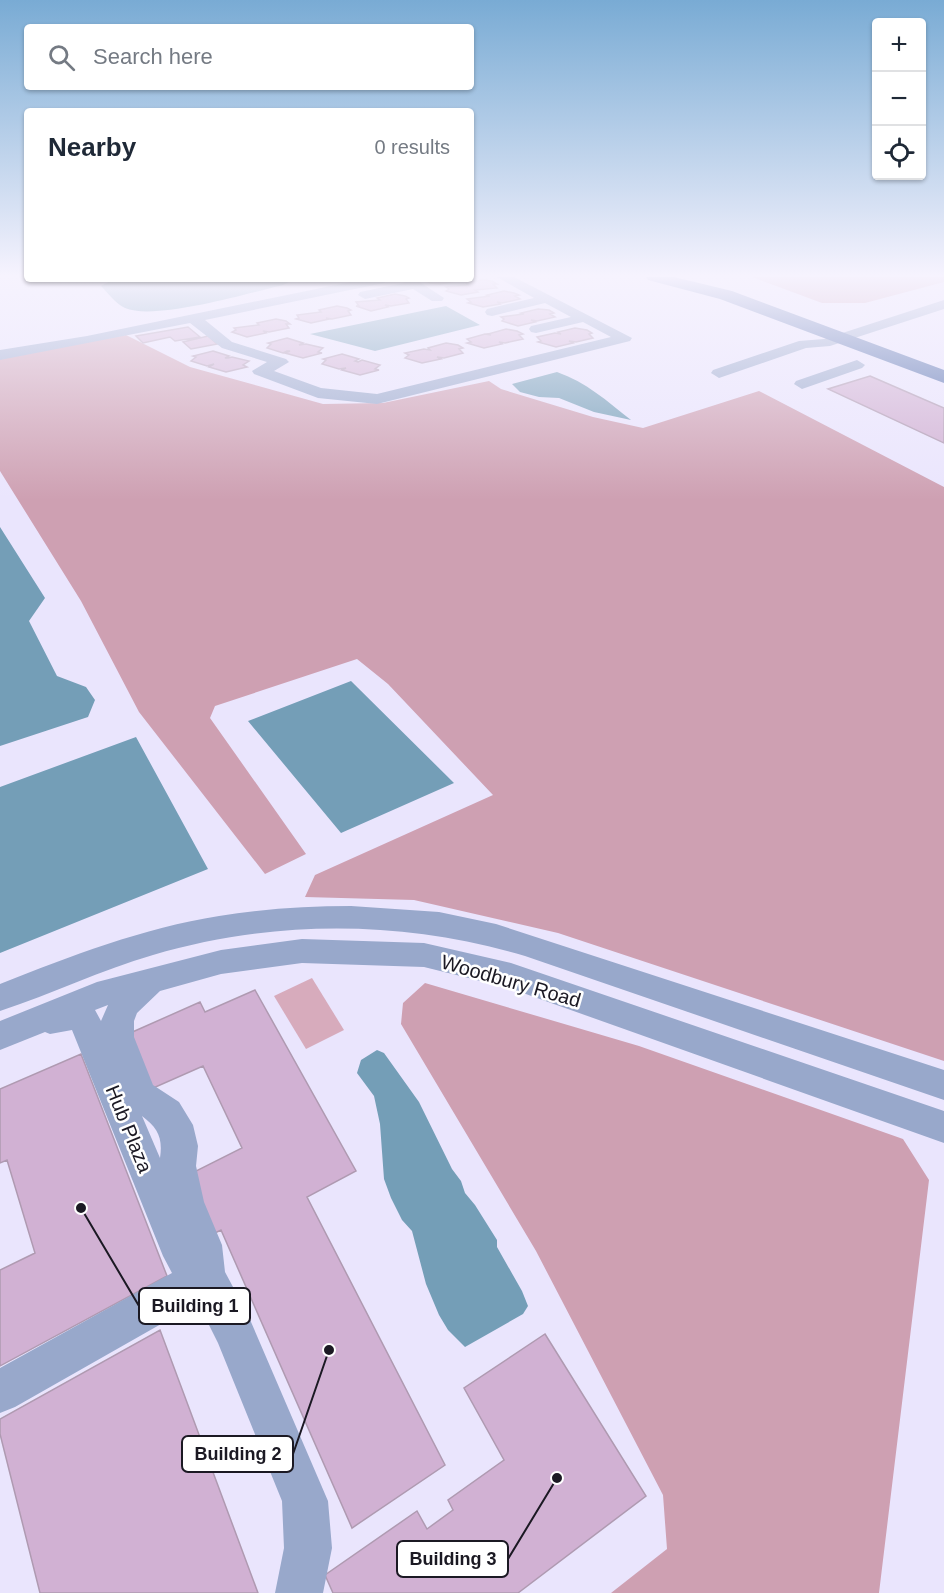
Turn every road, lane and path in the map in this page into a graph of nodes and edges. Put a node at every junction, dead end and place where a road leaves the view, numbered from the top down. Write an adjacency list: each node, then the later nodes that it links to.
1 (22, 351): 6 (street)
2 (247, 351): 3 (street)
3 (571, 351)
4 (782, 351): 8 (street)
5 (893, 351): 9 (main road)
6 (0, 355)
7 (857, 365): 10 (street)
8 (719, 373)
9 (944, 377)
10 (802, 384)
11 (205, 931): 13 (street, Woodbury Road); 14 (street); 16 (street, Woodbury Road)
12 (151, 980): 14 (street, Woodbury Road); 17 (street, Hub Plaza); 18 (street, Woodbury Road)
13 (0, 998)
14 (90, 1008): 15 (street); 17 (street, Hub Plaza)
15 (0, 1036)
16 (944, 1085)
17 (139, 1112): 19 (street, Hub Plaza)
18 (944, 1127)
19 (206, 1276): 20 (street); 21 (street, Hub Plaza)
20 (19, 1390)
21 (299, 1593)

